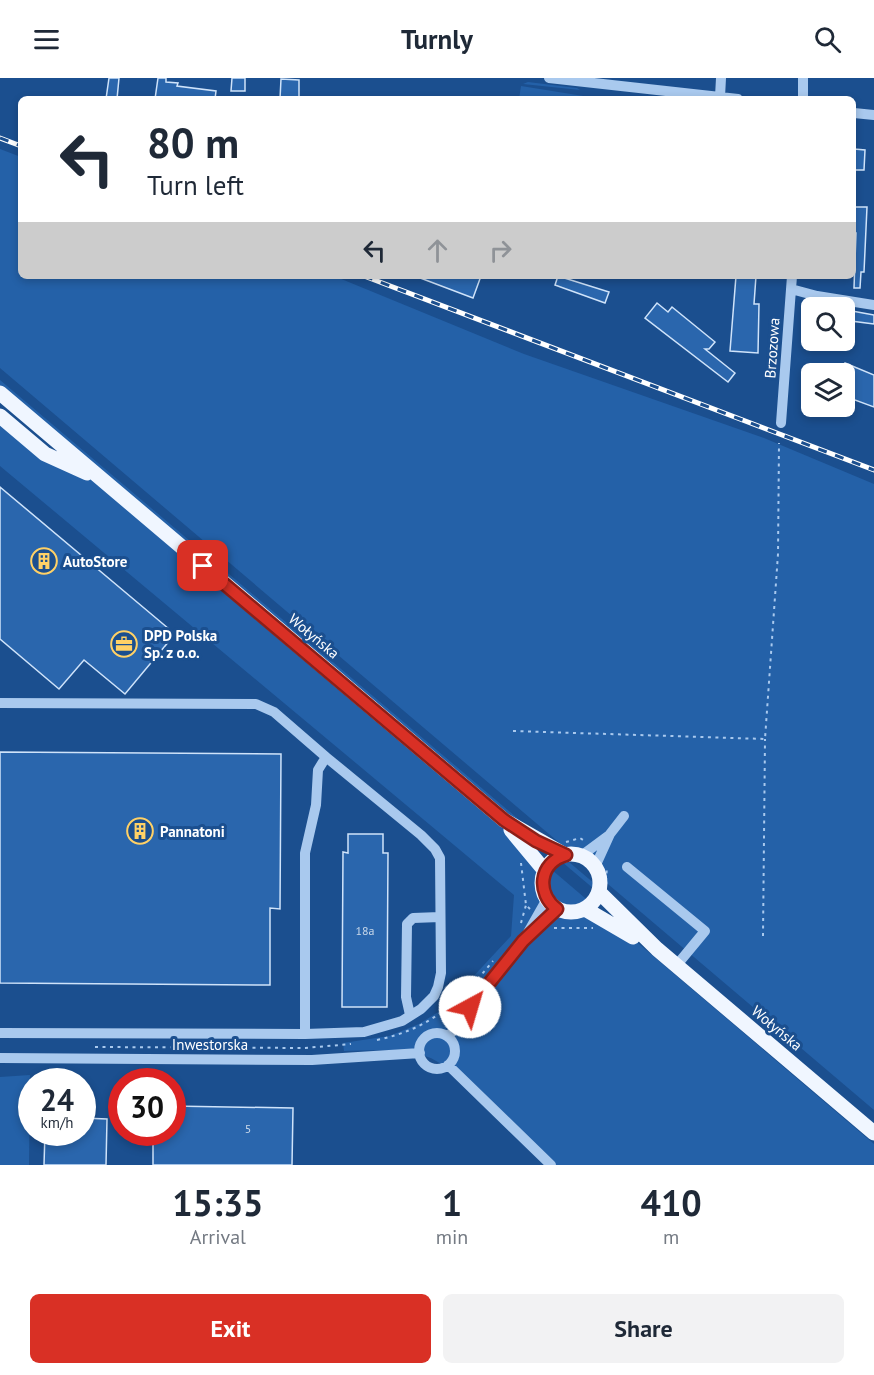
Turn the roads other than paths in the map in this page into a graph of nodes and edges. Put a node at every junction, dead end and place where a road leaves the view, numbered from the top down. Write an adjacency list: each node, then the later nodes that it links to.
1 (549, 78): 4 (street)
2 (721, 78): 6 (street)
3 (803, 78): 7 (street)
4 (592, 81): 5 (street)
5 (712, 96)
6 (720, 96)
7 (803, 96)
8 (856, 112): 9 (street)
9 (874, 115)
10 (792, 279): 11 (street, Brzozowa)
11 (791, 289): 12 (street); 15 (street, Brzozowa)
12 (874, 305)
13 (0, 393): 16 (main road, Wołyńska)
14 (0, 416): 16 (main road, Wołyńska)
15 (781, 423)
16 (101, 479): 20 (main road, Wołyńska)
17 (0, 703): 18 (street)
18 (326, 757): 29 (street); 34 (street)
19 (624, 816): 21 (street)
20 (504, 820): 22 (main road, Wołyńska); 25 (main road, Wołyńska)
21 (610, 834): 22 (street); 23 (street)
22 (573, 856): 23 (main road); 25 (main road)
23 (595, 867): 26 (main road)
24 (627, 867): 31 (street)
25 (545, 871): 27 (main road)
26 (599, 892): 28 (main road); 30 (main road, Wołyńska)
27 (552, 904): 28 (main road); 35 (street)
28 (585, 909): 30 (main road, Wołyńska)
29 (440, 917): 32 (street); 32 (street)
30 (657, 949): 31 (main road, Wołyńska)
31 (676, 966): 39 (main road, Wołyńska)
32 (410, 1015): 34 (street)
33 (0, 1033): 34 (street)
34 (305, 1034)
35 (448, 1037): 36 (street); 38 (street)
36 (420, 1053): 37 (street, Inwestorska); 38 (street)
37 (0, 1058)
38 (448, 1065): 40 (street)
39 (874, 1133)
40 (551, 1165)

